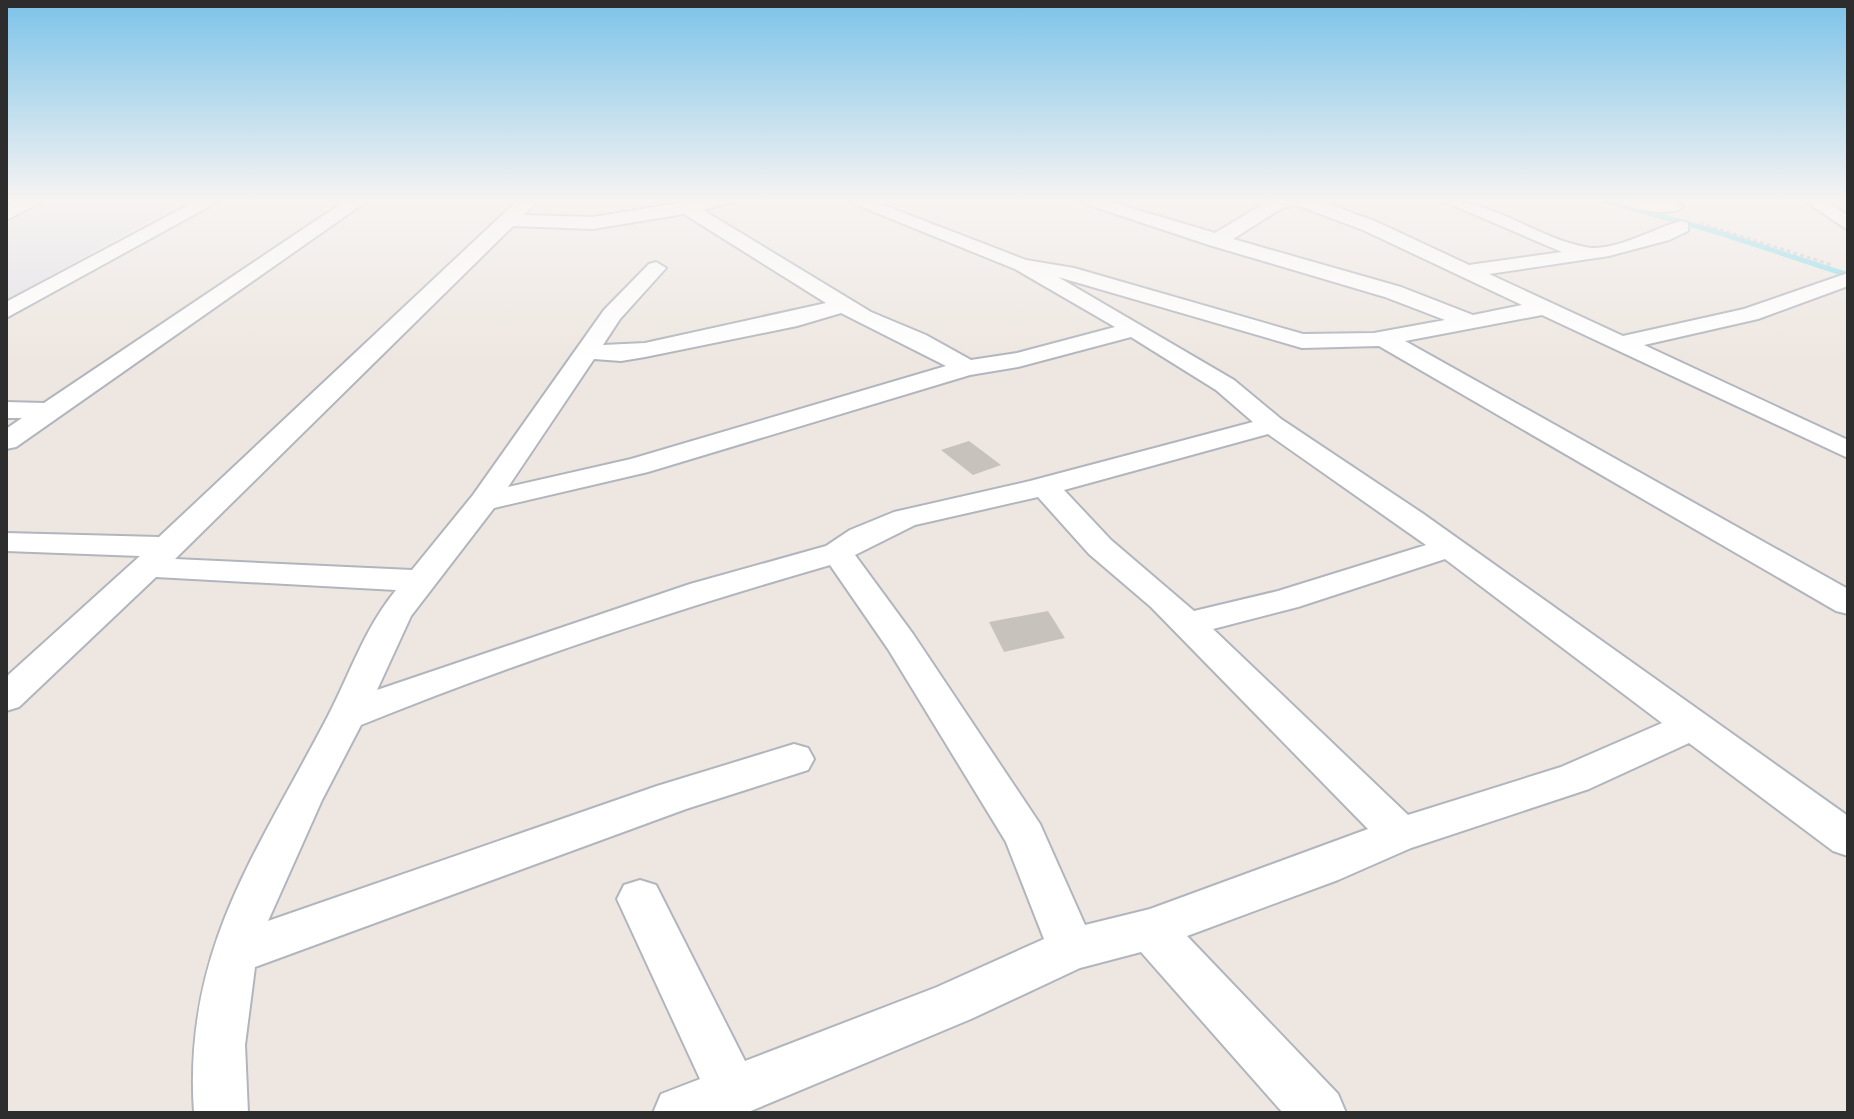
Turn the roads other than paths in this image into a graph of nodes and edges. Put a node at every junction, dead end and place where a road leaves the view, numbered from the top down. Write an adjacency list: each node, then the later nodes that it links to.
1 (113, 253): 15 (street)
2 (280, 253): 23 (street)
3 (473, 253): 32 (street)
4 (760, 253): 13 (street)
5 (991, 253): 9 (street)
6 (1258, 253): 16 (street)
7 (1429, 253): 11 (street)
8 (1573, 253): 11 (street)
9 (1022, 265): 17 (street); 18 (street)
10 (656, 268): 20 (street)
11 (1467, 271): 14 (street)
12 (1841, 272): 19 (street)
13 (843, 305): 20 (street); 21 (street)
14 (1544, 308): 16 (street); 19 (street)
15 (6, 311)
16 (1472, 322): 18 (street)
17 (1131, 330): 21 (street); 24 (street)
18 (1384, 339): 34 (street)
19 (1618, 344): 26 (street)
20 (589, 351): 28 (street)
21 (967, 368): 28 (street)
22 (6, 410): 23 (street)
23 (46, 411): 25 (street)
24 (1272, 425): 27 (street); 30 (street)
25 (6, 441)
26 (1842, 442)
27 (1044, 486): 31 (street); 35 (street)
28 (484, 501): 33 (street)
29 (6, 542): 32 (street)
30 (1450, 547): 35 (street); 38 (street)
31 (837, 553): 37 (street); 44 (street)
32 (158, 557): 33 (street); 36 (street)
33 (422, 581): 37 (street)
34 (1848, 603)
35 (1187, 624): 40 (street)
36 (6, 698)
37 (347, 716): 45 (street)
38 (1691, 726): 40 (street); 41 (street)
39 (794, 759): 45 (street)
40 (1400, 834): 43 (street)
41 (1848, 839)
42 (640, 899): 46 (street)
43 (1150, 929): 44 (street); 49 (street)
44 (1072, 949): 46 (street)
45 (233, 954): 47 (street)
46 (733, 1092): 48 (street)
47 (221, 1113)
48 (680, 1113)
49 (1319, 1113)

